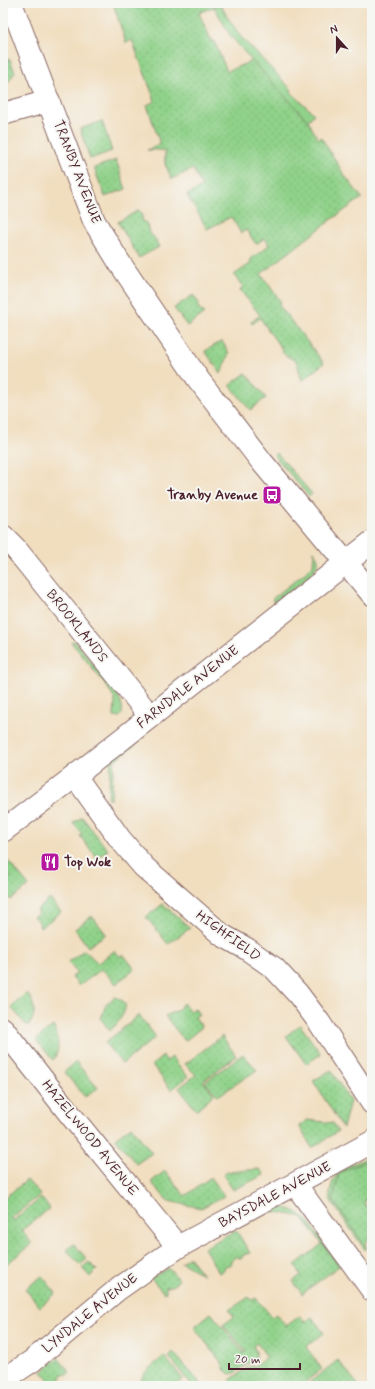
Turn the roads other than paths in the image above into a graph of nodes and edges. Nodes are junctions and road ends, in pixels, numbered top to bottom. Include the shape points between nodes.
1 (11, 3) edge
2 (49, 101) junction
3 (3, 114) edge
4 (3, 536) edge
5 (372, 542) edge
6 (347, 563) junction
7 (372, 594) edge
8 (150, 716) junction
9 (75, 776) junction
10 (3, 831) edge
11 (3, 1029) edge
12 (372, 1103) edge
13 (372, 1142) edge
14 (295, 1184) junction
15 (178, 1247) junction
16 (372, 1290) edge
17 (3, 1380) edge

1 - 2 street, TRANBY AVENUE
2 - 3 street
2 - 6 street, TRANBY AVENUE via 94,221 119,262 198,379 262,462
4 - 8 street, BROOKLANDS
5 - 6 street, FARNDALE AVENUE
6 - 7 street, TRANBY AVENUE
6 - 8 street, FARNDALE AVENUE
8 - 9 street, FARNDALE AVENUE
9 - 10 street, FARNDALE AVENUE
9 - 12 street, HIGHFIELD via 144,868 222,935 274,968 298,994
11 - 15 street, HAZELWOOD AVENUE
13 - 14 street, BAYSDALE AVENUE
14 - 15 street, BAYSDALE AVENUE
14 - 16 street
15 - 17 street, LYNDALE AVENUE via 116,1290 32,1361

